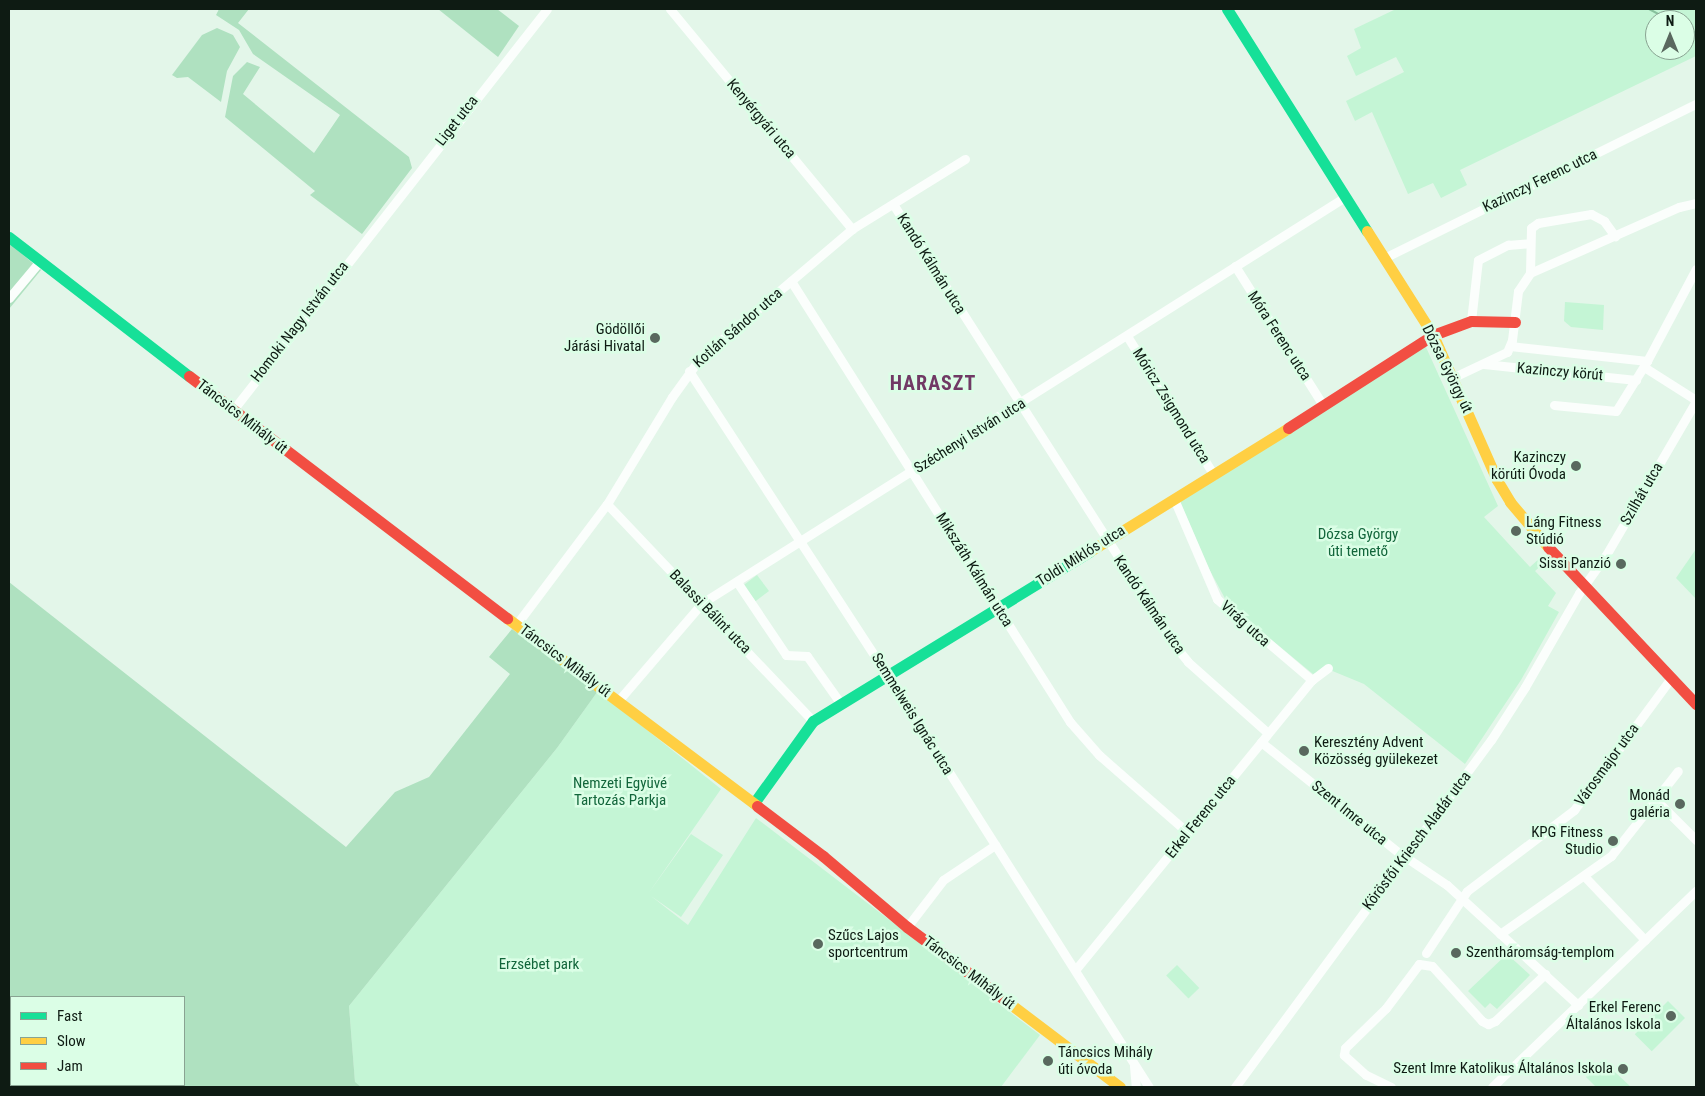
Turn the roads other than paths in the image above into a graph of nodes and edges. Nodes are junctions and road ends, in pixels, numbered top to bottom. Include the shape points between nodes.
1 (547, 9) edge
2 (670, 9) edge
3 (1227, 9) edge
4 (1696, 104) edge
5 (965, 160) dead end
6 (1345, 197) junction
7 (1696, 203) edge
8 (893, 204) junction
9 (852, 229) junction
10 (369, 234) joint
11 (1615, 236) junction
12 (9, 237) edge
13 (1529, 243) junction
14 (1384, 258) junction
15 (40, 262) junction
16 (1235, 266) junction
17 (1696, 269) edge
18 (1530, 273) junction
19 (792, 281) junction
20 (9, 298) edge
21 (1471, 321) junction
22 (1515, 322) junction
23 (1127, 336) junction
24 (1433, 336) junction
25 (1510, 346) junction
26 (1484, 364) junction
27 (1646, 364) junction
28 (689, 372) junction
29 (1454, 377) junction
30 (1636, 380) junction
31 (1696, 400) edge
32 (1020, 404) junction
33 (1323, 405) junction
34 (1554, 405) dead end
35 (233, 410) junction
36 (913, 472) junction
37 (1214, 475) junction
38 (1174, 499) junction
39 (607, 504) junction
40 (1106, 540) junction
41 (800, 543) junction
42 (737, 582) junction
43 (1585, 586) junction
44 (702, 603) junction
45 (998, 609) junction
46 (516, 625) junction
47 (1328, 668) dead end
48 (888, 676) junction
49 (1671, 678) junction
50 (1312, 680) junction
51 (618, 701) junction
52 (841, 704) junction
53 (1696, 704) edge
54 (814, 721) junction
55 (1268, 733) junction
56 (1261, 742) junction
57 (1678, 771) dead end
58 (1656, 800) junction
59 (754, 803) junction
60 (1188, 833) junction
61 (1696, 840) edge
62 (994, 845) junction
63 (1405, 856) junction
64 (1585, 877) junction
65 (1696, 891) edge
66 (1462, 898) junction
67 (907, 927) junction
68 (1500, 934) junction
69 (1645, 940) junction
70 (1426, 953) dead end
71 (1076, 968) junction
72 (1545, 974) junction
73 (1578, 1004) junction
74 (1132, 1058) junction
75 (1120, 1087) edge
76 (1136, 1087) edge
77 (1149, 1087) edge
78 (1235, 1087) edge
79 (1392, 1087) edge
80 (1492, 1087) edge

1 - 10 street, Liget utca
2 - 9 street, Kenyérgyári utca
3 - 6 street, Dózsa György út
4 - 14 street, Kazinczy Ferenc utca
5 - 8 street, Kotlán Sándor utca
6 - 14 street, Dózsa György út
6 - 16 street, Széchenyi István utca
7 - 11 street via 1679,207
8 - 9 street, Kotlán Sándor utca
8 - 32 street, Kandó Kálmán utca
9 - 19 street, Kotlán Sándor utca
10 - 35 street, Homoki Nagy István utca
11 - 13 street via 1604,221 1591,214 1538,223 1531,228
11 - 18 street
12 - 15 street, Táncsics Mihály út
13 - 18 street
13 - 21 street via 1508,245 1478,260
14 - 24 street, Dózsa György út
15 - 20 street
15 - 35 street, Táncsics Mihály út
16 - 23 street, Széchenyi István utca
16 - 33 street, Móra Ferenc utca
17 - 27 street
18 - 22 street, Kazinczy körút via 1518,291
19 - 28 street, Kotlán Sándor utca via 700,358
19 - 36 street, Mikszáth Kálmán utca
21 - 22 street
21 - 24 street
22 - 25 street, Kazinczy körút
23 - 32 street, Széchenyi István utca
23 - 37 street, Móricz Zsigmond utca
24 - 29 street, Dózsa György út
24 - 33 street, Toldi Miklós utca
25 - 26 street, Kazinczy körút via 1507,352
25 - 27 street, Kazinczy körút
26 - 29 street, Kazinczy körút
26 - 30 street, Kazinczy körút
27 - 30 street
27 - 31 street, Kazinczy körút
28 - 39 street, Kotlán Sándor utca
28 - 41 street, Semmelweis Ignác utca
29 - 43 street, Dózsa György út via 1497,480 1510,502
30 - 34 street via 1616,411
31 - 43 street, Szilhát utca
32 - 36 street, Széchenyi István utca
32 - 40 street, Kandó Kálmán utca
33 - 37 street, Toldi Miklós utca
35 - 46 street, Táncsics Mihály út
36 - 41 street, Széchenyi István utca
36 - 45 street, Mikszáth Kálmán utca
37 - 38 street, Toldi Miklós utca
38 - 40 street, Toldi Miklós utca
38 - 50 street, Virág utca via 1217,599
39 - 44 street, Balassi Bálint utca
39 - 46 street, Kotlán Sándor utca
40 - 45 street, Toldi Miklós utca
40 - 55 street, Kandó Kálmán utca via 1181,654
41 - 42 street, Széchenyi István utca
41 - 48 street, Semmelweis Ignác utca
42 - 44 street, Széchenyi István utca
42 - 52 street via 786,655 807,656
43 - 49 street, Dózsa György út
43 - 63 street, Körösfői Kriesch Aladár utca via 1491,740
44 - 51 street, Széchenyi István utca
44 - 54 street, Balassi Bálint utca
45 - 48 street, Toldi Miklós utca
45 - 60 street, Mikszáth Kálmán utca via 1085,741
46 - 51 street, Táncsics Mihály út
47 - 50 street, Erkel Ferenc utca
48 - 52 street, Toldi Miklós utca
48 - 62 street, Semmelweis Ignác utca
49 - 53 street, Dózsa György út
49 - 66 street, Városmajor utca via 1574,810
50 - 55 street, Erkel Ferenc utca
51 - 59 street, Táncsics Mihály út
52 - 54 street, Toldi Miklós utca
54 - 59 street, Toldi Miklós utca
55 - 56 street, Erkel Ferenc utca
56 - 60 street, Erkel Ferenc utca
56 - 63 street, Szent Imre utca
57 - 58 street
58 - 61 street
58 - 64 street via 1611,856
59 - 67 street, Táncsics Mihály út
60 - 71 street, Erkel Ferenc utca
62 - 67 street via 943,880
62 - 71 street, Semmelweis Ignác utca
63 - 66 street, Szent Imre utca
63 - 78 street, Körösfői Kriesch Aladár utca
64 - 68 street
64 - 69 street
65 - 69 street
66 - 68 street, Szent Imre utca
66 - 70 street
67 - 75 street, Táncsics Mihály út
68 - 72 street, Szent Imre utca
69 - 73 street
71 - 74 street, Semmelweis Ignác utca
72 - 73 street, Szent Imre utca
72 - 79 street via 1488,1024 1432,966 1423,963 1416,966 1386,1008 1345,1048 1344,1055 1366,1075
73 - 80 street
74 - 76 street, Semmelweis Ignác utca
74 - 77 street, Semmelweis Ignác utca

